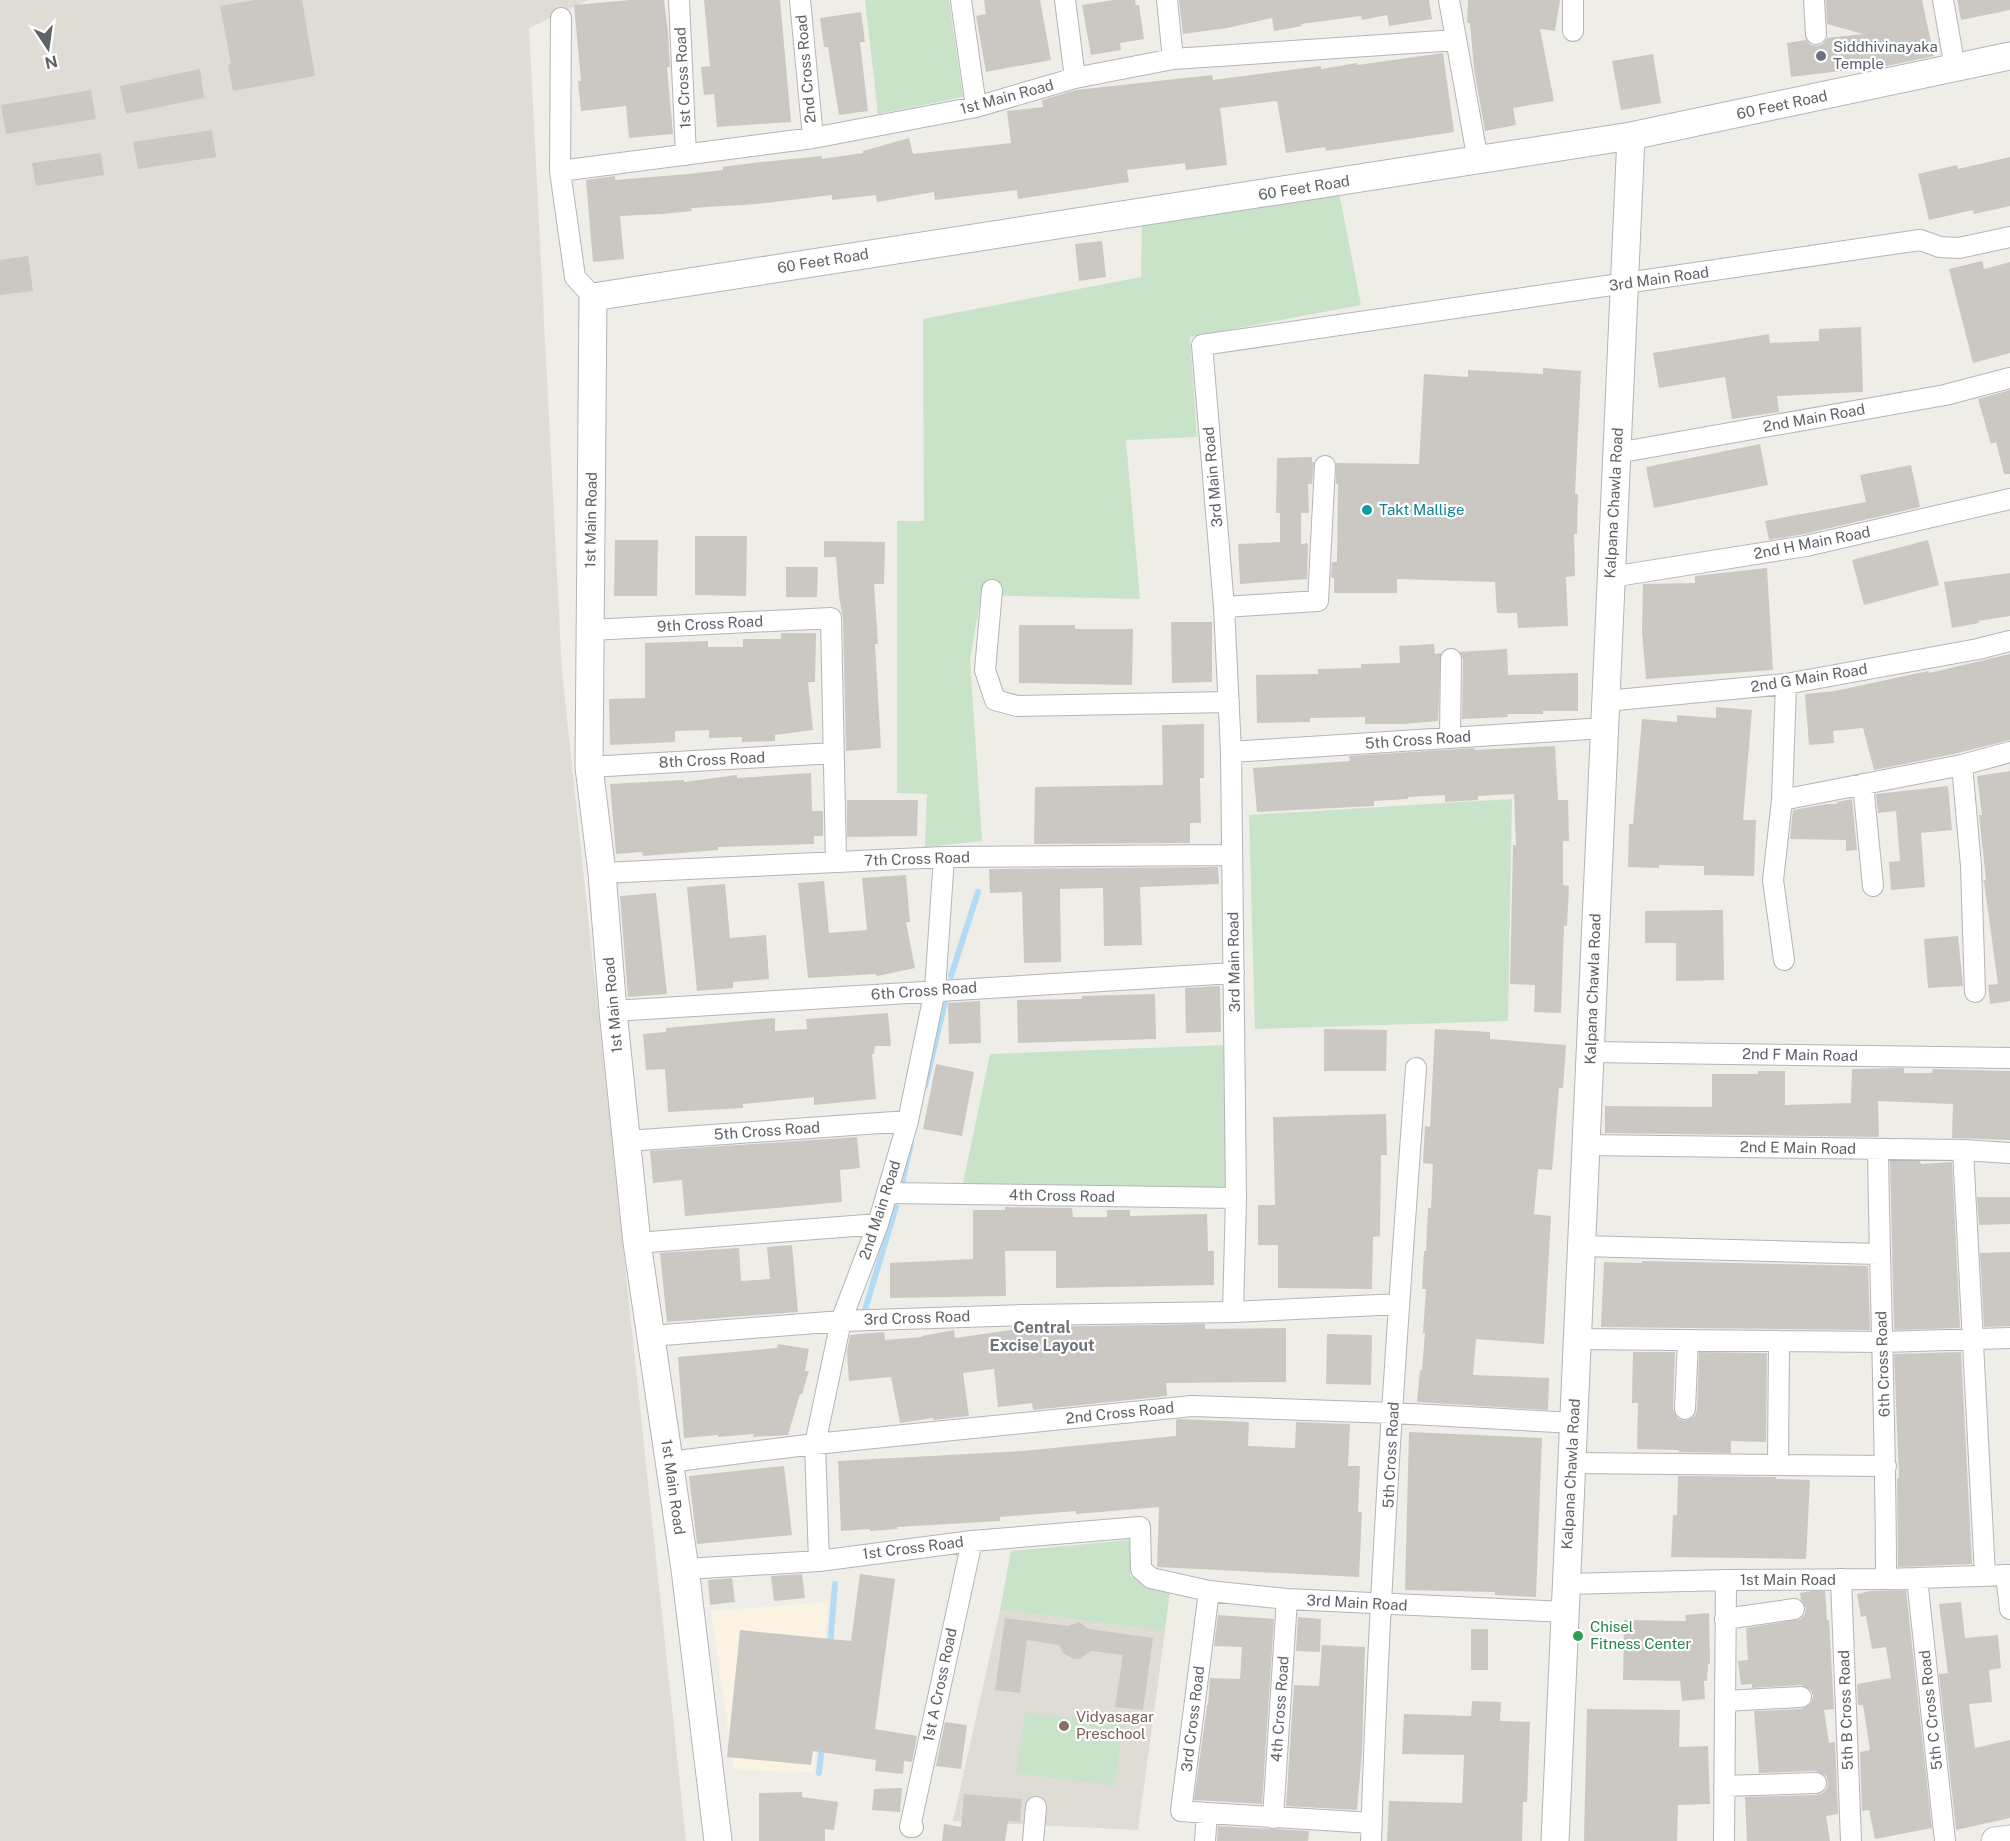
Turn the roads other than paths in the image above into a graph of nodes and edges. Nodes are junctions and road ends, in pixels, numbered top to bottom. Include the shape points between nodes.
1 (679, 0) edge
2 (800, 0) edge
3 (961, 0) edge
4 (1065, 0) edge
5 (1167, 0) edge
6 (1449, 0) edge
7 (1573, 0) edge
8 (1814, 0) edge
9 (1943, 0) edge
10 (561, 18) dead end
11 (1573, 31) dead end
12 (1816, 34) dead end
13 (1456, 40) junction
14 (2010, 56) edge
15 (1173, 58) junction
16 (1954, 68) junction
17 (1076, 78) junction
18 (976, 107) junction
19 (1631, 136) junction
20 (813, 138) junction
21 (686, 155) junction
22 (1478, 161) junction
23 (560, 171) junction
24 (2010, 237) edge
25 (1624, 284) junction
26 (593, 297) junction
27 (2010, 378) edge
28 (1617, 453) junction
29 (1325, 466) dead end
30 (2010, 499) edge
31 (1611, 577) junction
32 (992, 590) dead end
33 (1224, 607) junction
34 (590, 630) junction
35 (2010, 641) edge
36 (1451, 659) dead end
37 (1786, 684) junction
38 (1606, 701) junction
39 (1229, 702) junction
40 (1604, 728) junction
41 (1450, 738) junction
42 (1231, 752) junction
43 (834, 753) junction
44 (2010, 753) edge
45 (1962, 765) junction
46 (589, 767) junction
47 (1863, 784) junction
48 (1782, 800) junction
49 (1232, 855) junction
50 (944, 857) junction
51 (836, 862) junction
52 (602, 873) junction
53 (1873, 886) dead end
54 (1784, 960) dead end
55 (1234, 973) junction
56 (935, 990) junction
57 (1975, 993) dead end
58 (613, 1011) junction
59 (1590, 1052) junction
60 (2010, 1058) edge
61 (1416, 1068) dead end
62 (908, 1121) junction
63 (627, 1141) junction
64 (1586, 1145) junction
65 (1878, 1150) junction
66 (1963, 1150) junction
67 (2010, 1153) edge
68 (888, 1193) junction
69 (1236, 1198) junction
70 (878, 1224) junction
71 (637, 1243) junction
72 (1581, 1246) junction
73 (1879, 1254) junction
74 (1399, 1304) junction
75 (1233, 1312) junction
76 (841, 1321) junction
77 (651, 1336) junction
78 (1972, 1338) junction
79 (2010, 1338) edge
80 (1577, 1339) junction
81 (1688, 1340) junction
82 (1779, 1341) junction
83 (1883, 1342) junction
84 (1685, 1409) dead end
85 (1393, 1413) junction
86 (1574, 1423) junction
87 (815, 1444) junction
88 (669, 1462) junction
89 (1572, 1463) junction
90 (1778, 1465) junction
91 (1886, 1466) junction
92 (972, 1541) junction
93 (819, 1561) junction
94 (685, 1569) junction
95 (1985, 1575) junction
96 (2008, 1575) edge
97 (1151, 1578) joint
98 (1917, 1578) junction
99 (1886, 1579) junction
100 (1726, 1580) junction
101 (1840, 1580) junction
102 (1566, 1584) junction
103 (1209, 1591) junction
104 (1287, 1599) junction
105 (1382, 1605) junction
106 (1794, 1609) dead end
107 (2010, 1609) edge
108 (1565, 1612) junction
109 (1725, 1619) junction
110 (1801, 1696) dead end
111 (1725, 1701) junction
112 (1816, 1783) dead end
113 (1724, 1786) junction
114 (1036, 1807) dead end
115 (1207, 1813) junction
116 (1273, 1818) junction
117 (913, 1827) dead end
118 (1372, 1832) edge
119 (2010, 1839) edge
120 (718, 1841) edge
121 (1034, 1841) edge
122 (1205, 1841) edge
123 (1555, 1841) edge
124 (1724, 1841) edge
125 (1851, 1841) edge
126 (1945, 1841) edge
127 (1995, 1841) edge

1 - 21 street, 1st Cross Road
2 - 20 street, 2nd Cross Road
3 - 18 street
4 - 17 street
5 - 15 street
6 - 13 street
7 - 11 street
8 - 12 street
9 - 16 street
10 - 23 street
13 - 15 street, 1st Main Road
13 - 22 street
14 - 16 street, 60 Feet Road
15 - 17 street, 1st Main Road
16 - 19 street, 60 Feet Road
17 - 18 street, 1st Main Road
18 - 20 street, 1st Main Road
19 - 22 street, 60 Feet Road
19 - 25 street, Kalpana Chawla Road
20 - 21 street, 1st Main Road
21 - 23 street, 1st Main Road
22 - 26 street, 60 Feet Road
23 - 26 street via 575,277
24 - 25 street, 3rd Main Road via 1959,248 1920,240
25 - 28 street, Kalpana Chawla Road
25 - 33 street, 3rd Main Road via 1202,345
26 - 34 street, 1st Main Road
27 - 28 street, 2nd Main Road via 1946,395
28 - 31 street, Kalpana Chawla Road
29 - 33 street via 1318,601
30 - 31 street, 2nd H Main Road via 1806,546
31 - 38 street, Kalpana Chawla Road
32 - 39 street via 985,670 995,700 1017,706
33 - 39 street, 3rd Main Road
34 - 43 street, 9th Cross Road via 831,618
34 - 46 street, 1st Main Road
35 - 37 street, 2nd G Main Road
36 - 41 street
37 - 38 street, 2nd G Main Road
37 - 48 street
38 - 40 street, Kalpana Chawla Road
39 - 42 street, 3rd Main Road
40 - 41 street, 5th Cross Road
40 - 59 street, Kalpana Chawla Road
41 - 42 street, 5th Cross Road
42 - 49 street, 3rd Main Road
43 - 46 street, 8th Cross Road
43 - 51 street
44 - 45 street
45 - 47 street
45 - 57 street via 1971,866
46 - 52 street, 1st Main Road
47 - 48 street
47 - 53 street
48 - 54 street via 1773,880
49 - 50 street, 7th Cross Road
49 - 55 street, 3rd Main Road
50 - 51 street, 7th Cross Road
50 - 56 street, 2nd Main Road
51 - 52 street, 7th Cross Road
52 - 58 street, 1st Main Road
55 - 56 street, 6th Cross Road
55 - 69 street, 3rd Main Road
56 - 58 street, 6th Cross Road
56 - 62 street, 2nd Main Road
58 - 63 street, 1st Main Road
59 - 60 street, 2nd F Main Road
59 - 64 street, Kalpana Chawla Road
61 - 74 street, 5th Cross Road
62 - 63 street, 5th Cross Road
62 - 68 street, 2nd Main Road
63 - 71 street, 1st Main Road
64 - 65 street, 2nd E Main Road
64 - 72 street, Kalpana Chawla Road
65 - 66 street, 2nd E Main Road
65 - 73 street, 6th Cross Road
66 - 67 street, 2nd E Main Road
66 - 78 street
68 - 69 street, 4th Cross Road
68 - 70 street, 2nd Main Road
69 - 75 street, 3rd Main Road
70 - 71 street
70 - 76 street, 2nd Main Road
71 - 77 street, 1st Main Road
72 - 73 street
72 - 80 street, Kalpana Chawla Road
73 - 83 street, 6th Cross Road
74 - 75 street, 3rd Cross Road
74 - 85 street, 5th Cross Road
75 - 76 street, 3rd Cross Road
76 - 77 street, 3rd Cross Road
76 - 87 street, 2nd Main Road
77 - 88 street, 1st Main Road
78 - 79 street
78 - 83 street
78 - 95 street
80 - 81 street
80 - 86 street, Kalpana Chawla Road
81 - 82 street
81 - 84 street
82 - 83 street
82 - 90 street
83 - 91 street, 6th Cross Road
85 - 86 street, 2nd Cross Road
85 - 87 street, 2nd Cross Road via 1192,1406
85 - 105 street, 5th Cross Road
86 - 89 street, Kalpana Chawla Road
87 - 88 street, 2nd Cross Road
87 - 93 street, 2nd Main Road
88 - 94 street, 1st Main Road
89 - 90 street
89 - 102 street, Kalpana Chawla Road
90 - 91 street
91 - 99 street, 6th Cross Road
92 - 93 street, 1st Cross Road
92 - 97 street, 1st Cross Road via 1140,1527 1141,1569
92 - 117 street, 1st A Cross Road
93 - 94 street, 1st Cross Road
94 - 120 street, 1st Main Road
95 - 96 street, 1st Main Road
95 - 98 street, 1st Main Road
96 - 107 street
97 - 103 street, 3rd Main Road
98 - 99 street, 1st Main Road
98 - 126 street, 5th C Cross Road
99 - 101 street, 1st Main Road
100 - 101 street, 1st Main Road
100 - 102 street, 1st Main Road
100 - 109 street
101 - 125 street, 5th B Cross Road
102 - 108 street, Kalpana Chawla Road
103 - 104 street, 3rd Main Road
103 - 115 street, 3rd Cross Road via 1181,1811
104 - 105 street, 3rd Main Road
104 - 116 street, 4th Cross Road
105 - 108 street, 3rd Main Road
105 - 118 street, 5th Cross Road
106 - 109 street
108 - 123 street, Kalpana Chawla Road
109 - 111 street
110 - 111 street
111 - 113 street
112 - 113 street
113 - 124 street
114 - 121 street
115 - 116 street
115 - 122 street
116 - 118 street
119 - 127 street

